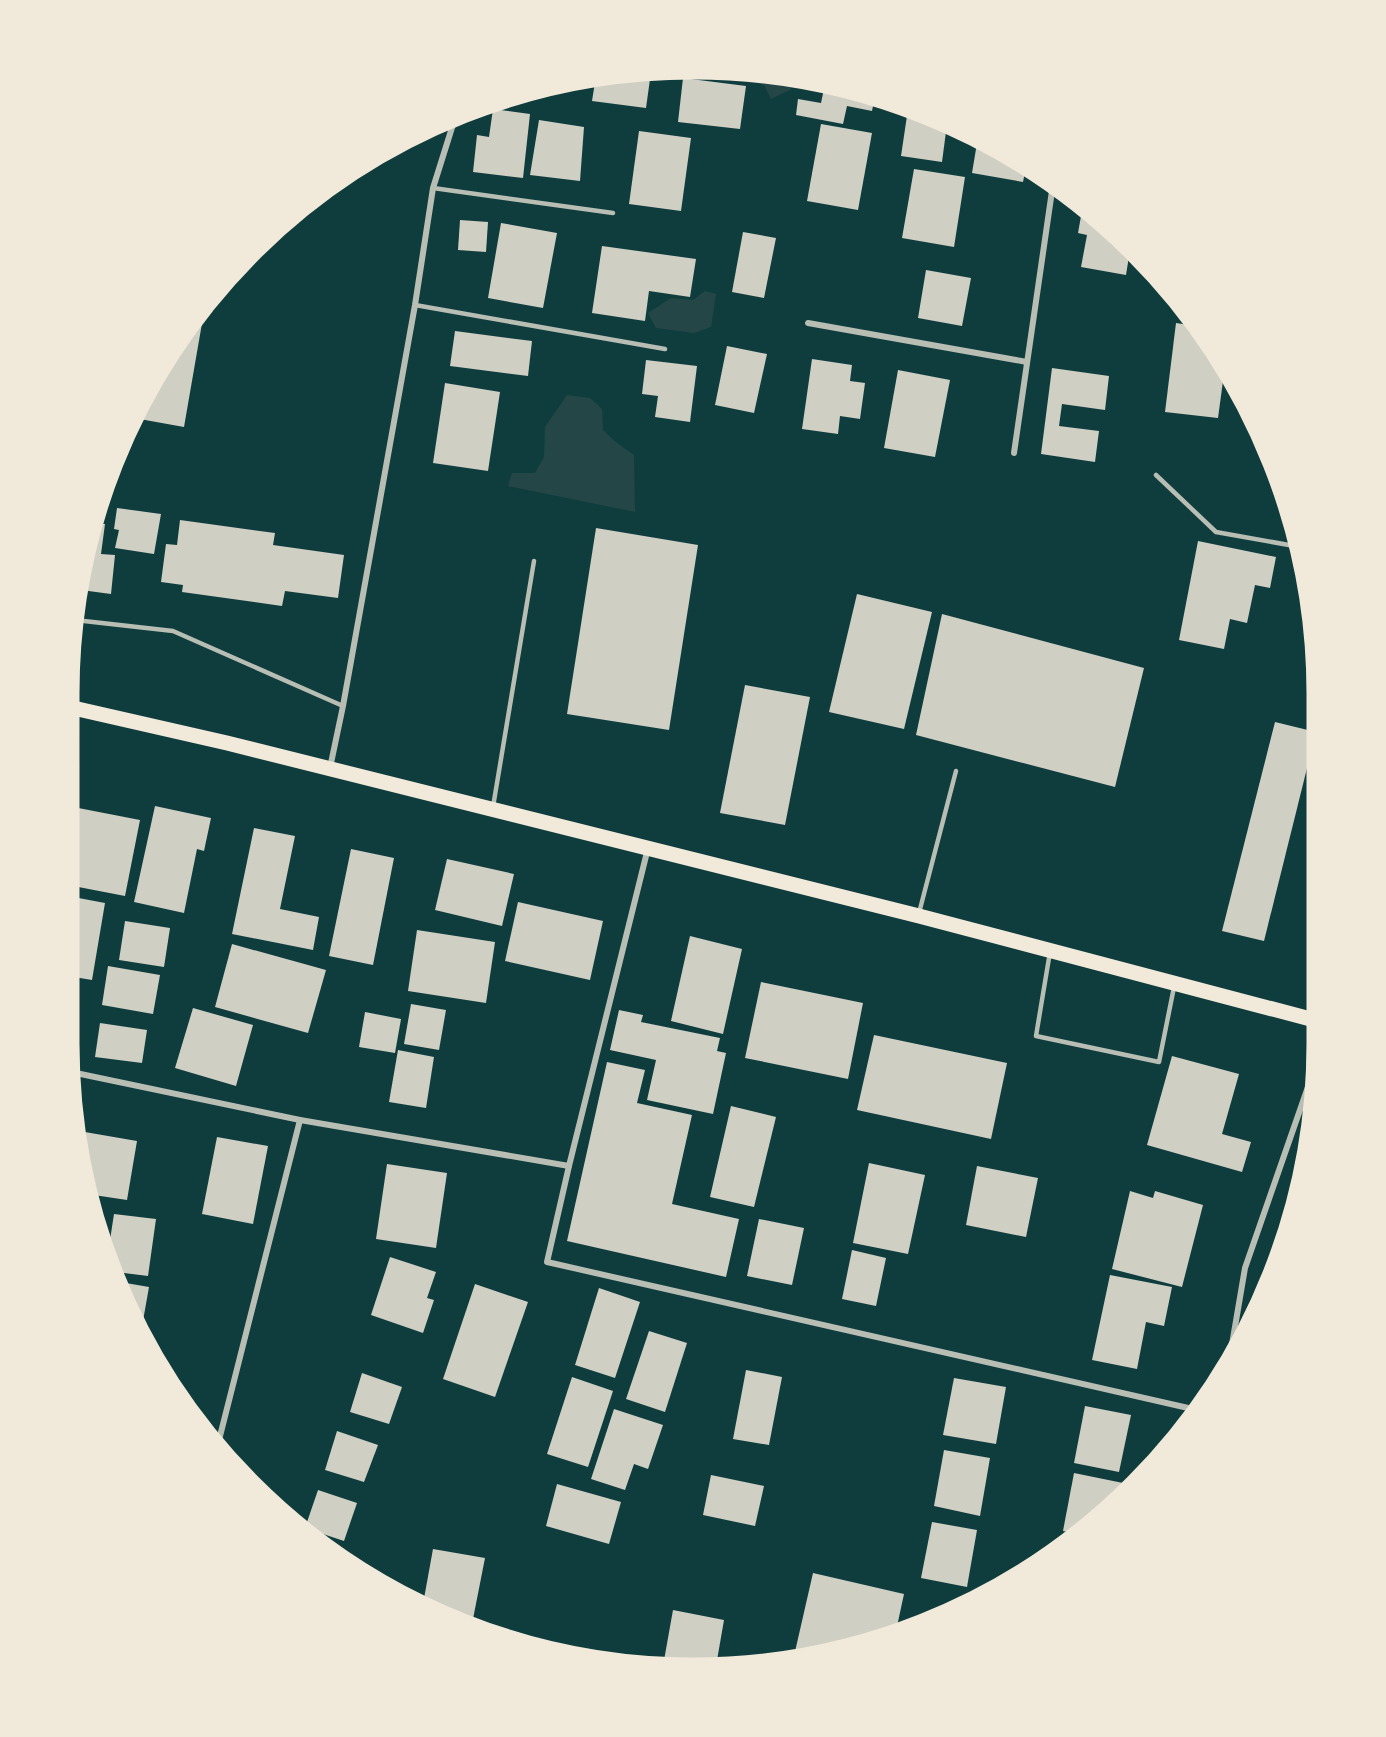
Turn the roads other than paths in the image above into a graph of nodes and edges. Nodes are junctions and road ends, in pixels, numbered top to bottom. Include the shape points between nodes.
1 (452, 128) edge
2 (433, 188) junction
3 (1052, 194) edge
4 (613, 213) dead end
5 (415, 305) junction
6 (808, 323) dead end
7 (665, 349) dead end
8 (1027, 362) junction
9 (1014, 453) dead end
10 (1156, 475) dead end
11 (1290, 545) edge
12 (534, 561) dead end
13 (82, 621) edge
14 (343, 706) junction
15 (78, 708) edge
16 (330, 769) junction
17 (956, 771) dead end
18 (492, 810) junction
19 (648, 848) junction
20 (919, 916) junction
21 (1051, 950) junction
22 (1175, 982) junction
23 (1308, 1018) edge
24 (79, 1074) edge
25 (1306, 1092) edge
26 (300, 1119) junction
27 (569, 1166) junction
28 (1233, 1339) edge
29 (1188, 1408) edge
30 (220, 1436) edge

1 - 2 street
2 - 4 lane
2 - 5 street
3 - 8 street
5 - 7 lane
5 - 14 street
6 - 8 street
8 - 9 street
10 - 11 lane via 1216,532
12 - 18 lane
13 - 14 lane via 173,631
14 - 16 street
15 - 16 main road
16 - 18 main road
17 - 20 lane
18 - 19 main road
19 - 20 main road
19 - 27 street
20 - 21 main road
21 - 22 main road
21 - 22 lane via 1036,1036 1159,1062
22 - 23 main road
24 - 26 street
25 - 28 street via 1245,1268
26 - 27 street
26 - 30 street
27 - 29 street via 547,1262

